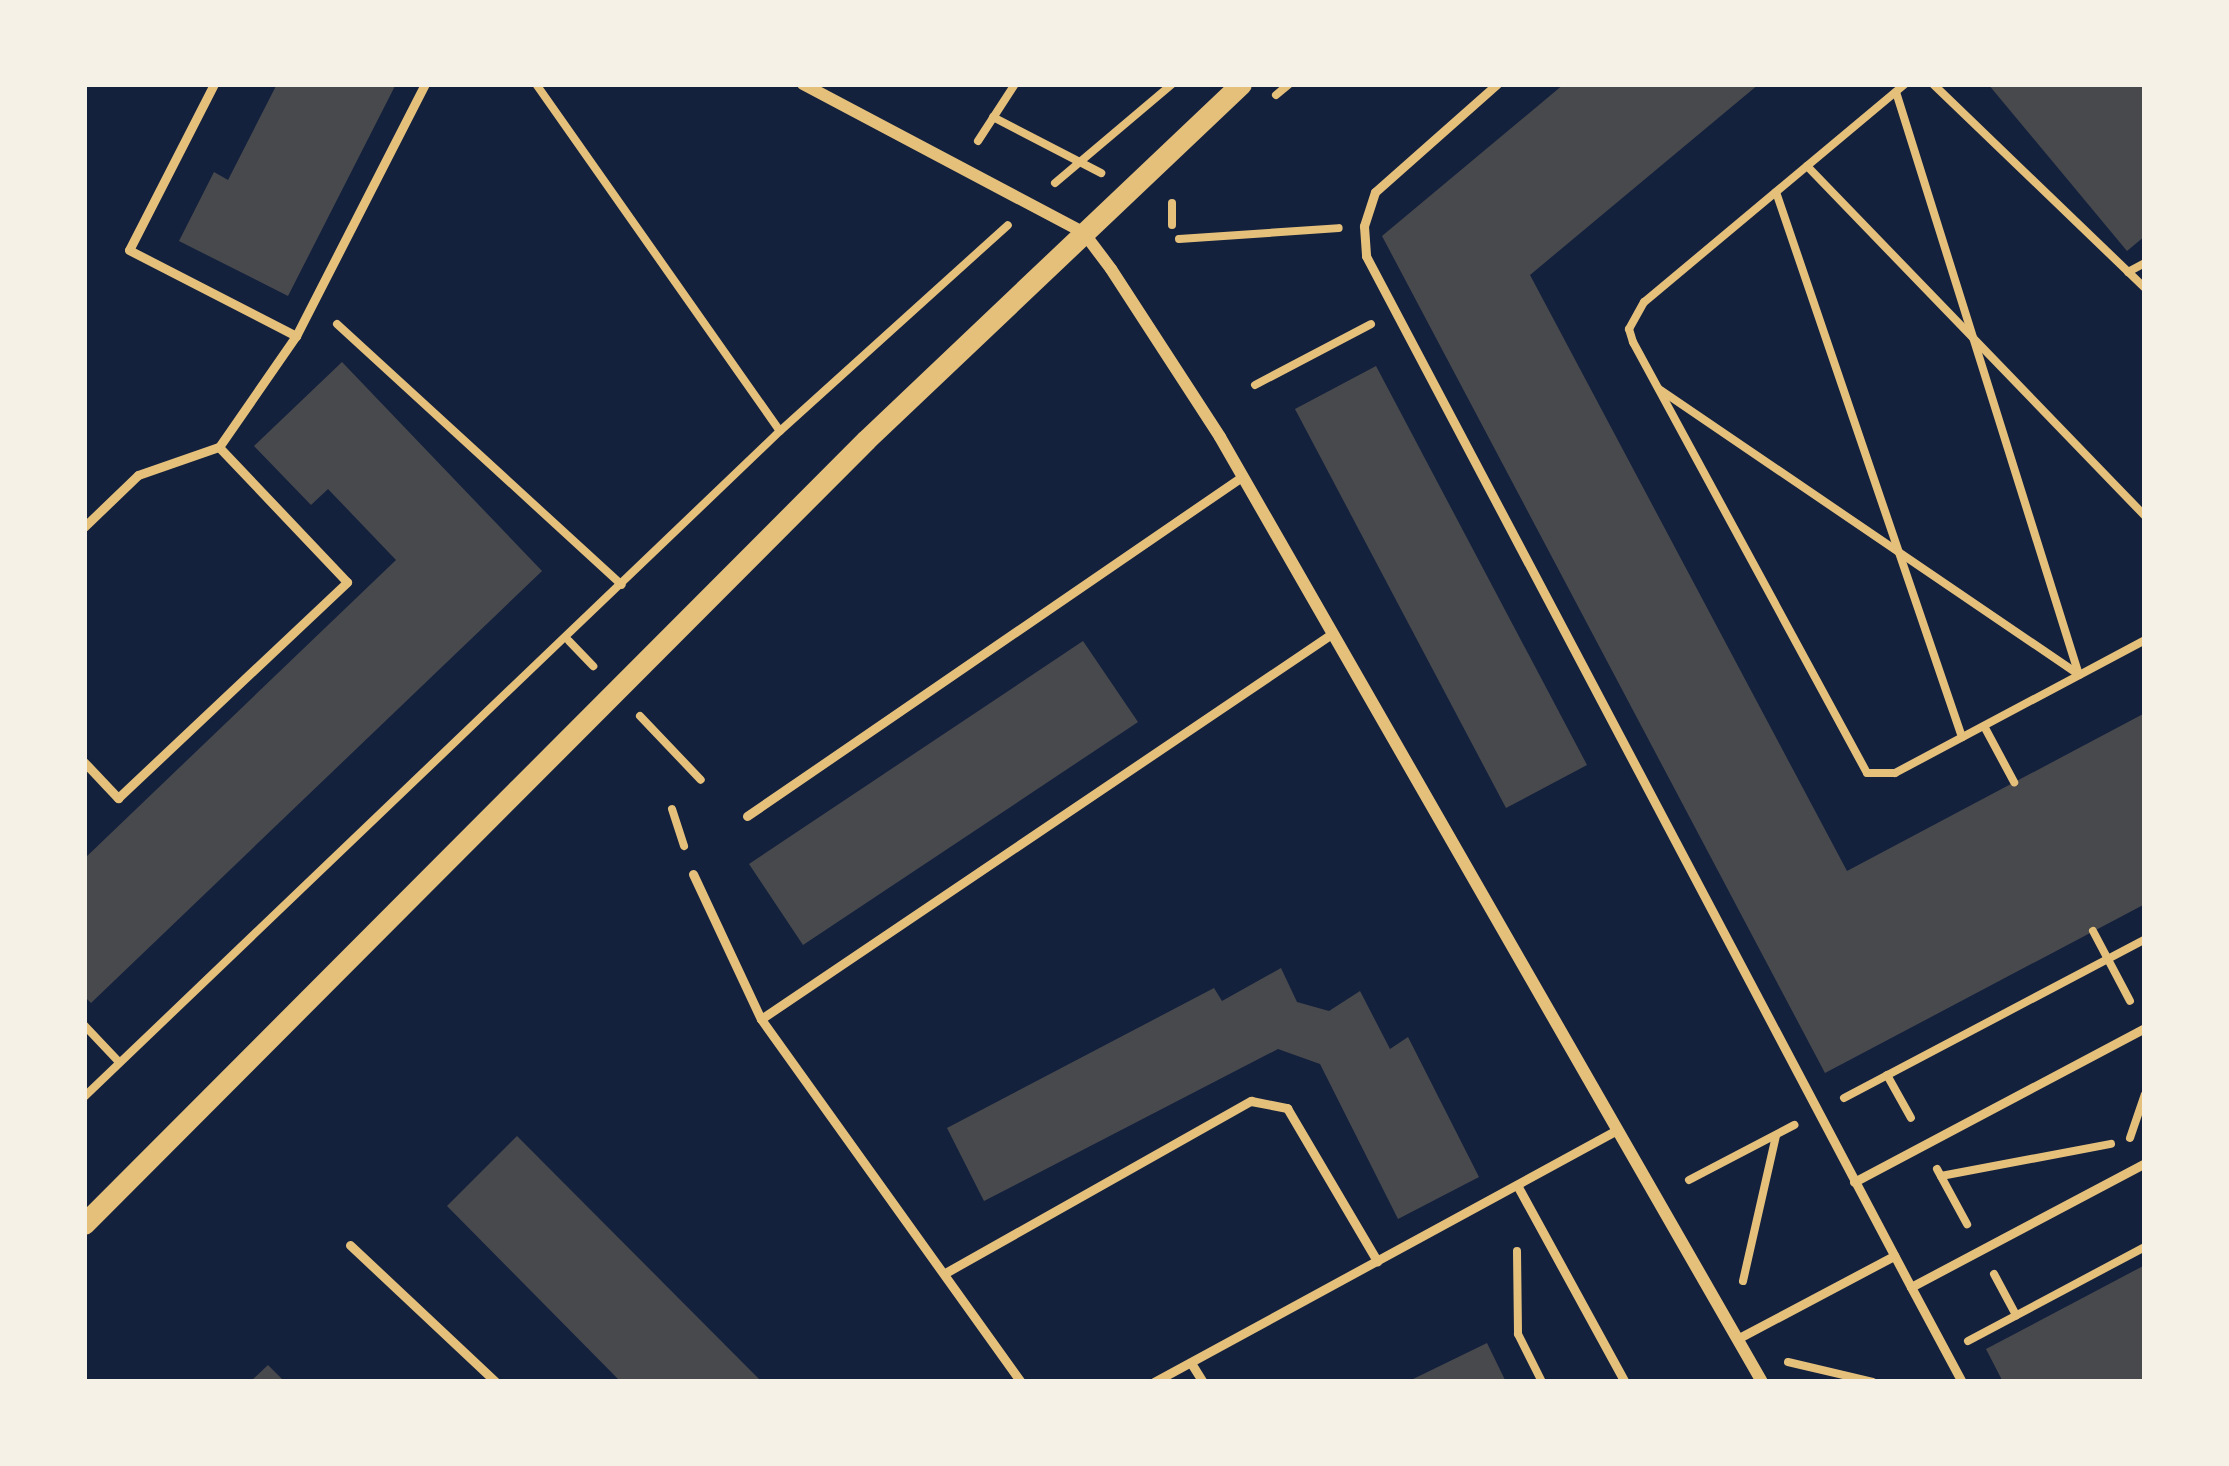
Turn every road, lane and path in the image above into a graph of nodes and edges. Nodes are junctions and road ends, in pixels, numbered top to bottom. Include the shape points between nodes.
1 (214, 84) edge
2 (425, 84) edge
3 (536, 84) edge
4 (803, 84) edge
5 (1015, 84) edge
6 (1172, 84) edge
7 (1241, 84) edge
8 (1497, 84) edge
9 (1905, 84) edge
10 (1933, 84) edge
11 (1895, 92) junction
12 (993, 117) junction
13 (1080, 162) junction
14 (1808, 166) junction
15 (961, 167) junction
16 (1131, 188) junction
17 (1776, 192) junction
18 (1031, 204) junction
19 (1171, 210) dead end
20 (1364, 226) junction
21 (1084, 233) junction
22 (1179, 239) dead end
23 (2145, 263) edge
24 (2128, 272) junction
25 (2145, 288) edge
26 (314, 303) junction
27 (1393, 312) junction
28 (296, 336) junction
29 (1972, 337) junction
30 (1256, 385) dead end
31 (1657, 387) junction
32 (780, 431) junction
33 (219, 446) junction
34 (1243, 476) junction
35 (2145, 516) edge
36 (84, 527) edge
37 (1898, 551) junction
38 (622, 585) junction
39 (1333, 633) junction
40 (2145, 640) edge
41 (2079, 675) junction
42 (1984, 725) junction
43 (1962, 737) junction
44 (84, 762) edge
45 (2014, 782) dead end
46 (747, 816) dead end
47 (693, 874) dead end
48 (2093, 932) dead end
49 (2145, 939) edge
50 (2108, 958) junction
51 (761, 1019) junction
52 (84, 1025) edge
53 (2145, 1028) edge
54 (119, 1062) junction
55 (1887, 1075) junction
56 (2145, 1094) edge
57 (84, 1097) edge
58 (1817, 1112) junction
59 (1617, 1130) junction
60 (1776, 1134) junction
61 (1925, 1144) junction
62 (2145, 1163) edge
63 (1941, 1176) junction
64 (1689, 1180) dead end
65 (1854, 1182) junction
66 (1516, 1185) junction
67 (84, 1224) edge
68 (350, 1245) dead end
69 (2145, 1247) edge
70 (1981, 1250) junction
71 (1894, 1256) junction
72 (1377, 1261) junction
73 (946, 1272) junction
74 (1743, 1281) dead end
75 (1911, 1287) junction
76 (2015, 1316) junction
77 (1737, 1339) junction
78 (1946, 1353) junction
79 (1788, 1362) dead end
80 (1190, 1363) junction
81 (496, 1382) edge
82 (1021, 1382) edge
83 (1154, 1382) edge
84 (1203, 1382) edge
85 (1541, 1382) edge
86 (1625, 1382) edge
87 (1762, 1382) edge
88 (1873, 1382) edge
89 (1962, 1382) edge

1 - 28 lane via 129,250
2 - 26 lane
3 - 32 path
4 - 15 street
5 - 12 path
6 - 13 path
7 - 16 street
8 - 20 lane via 1390,173
9 - 11 path
10 - 24 path
11 - 14 path
11 - 29 path
12 - 13 path
12 - 15 path
13 - 16 path
13 - 18 path
14 - 17 path
14 - 29 path
15 - 18 street
16 - 19 path
16 - 21 street
17 - 31 path via 1634,311 1629,329
17 - 37 path
18 - 21 street
18 - 32 path
20 - 22 path
20 - 27 lane via 1366,256
21 - 34 street via 1166,344
21 - 67 street via 409,892
23 - 24 path
24 - 25 path
26 - 28 lane
26 - 38 path
27 - 30 path
27 - 58 lane
28 - 33 lane
29 - 35 path
29 - 41 path
31 - 37 path
31 - 43 path via 1867,773 1895,772
32 - 38 path
33 - 36 lane via 138,475
33 - 44 lane via 347,582 118,798
34 - 39 street
34 - 46 lane
37 - 41 path
37 - 43 path
38 - 54 path
39 - 51 lane
39 - 59 street
40 - 41 path
41 - 42 path
42 - 43 path
42 - 45 path
47 - 51 lane
48 - 50 path
49 - 50 path
50 - 53 path
50 - 55 path
51 - 73 lane
52 - 54 path
53 - 61 lane
54 - 57 path
55 - 58 path
55 - 61 path
56 - 63 path via 2129,1140
58 - 60 path
58 - 65 lane
59 - 66 lane
59 - 77 street
60 - 64 path
60 - 74 path
61 - 63 path
61 - 65 lane
62 - 70 lane
63 - 70 path
65 - 71 lane
66 - 72 lane
66 - 85 path via 1518,1334
66 - 86 lane
68 - 81 lane
69 - 76 path
70 - 75 lane
70 - 76 path
71 - 75 lane
71 - 77 lane
72 - 73 lane via 1287,1108 1251,1101
72 - 80 lane
73 - 82 lane
75 - 78 lane
76 - 78 path
77 - 87 street
78 - 89 lane
79 - 88 path
80 - 83 lane
80 - 84 lane

